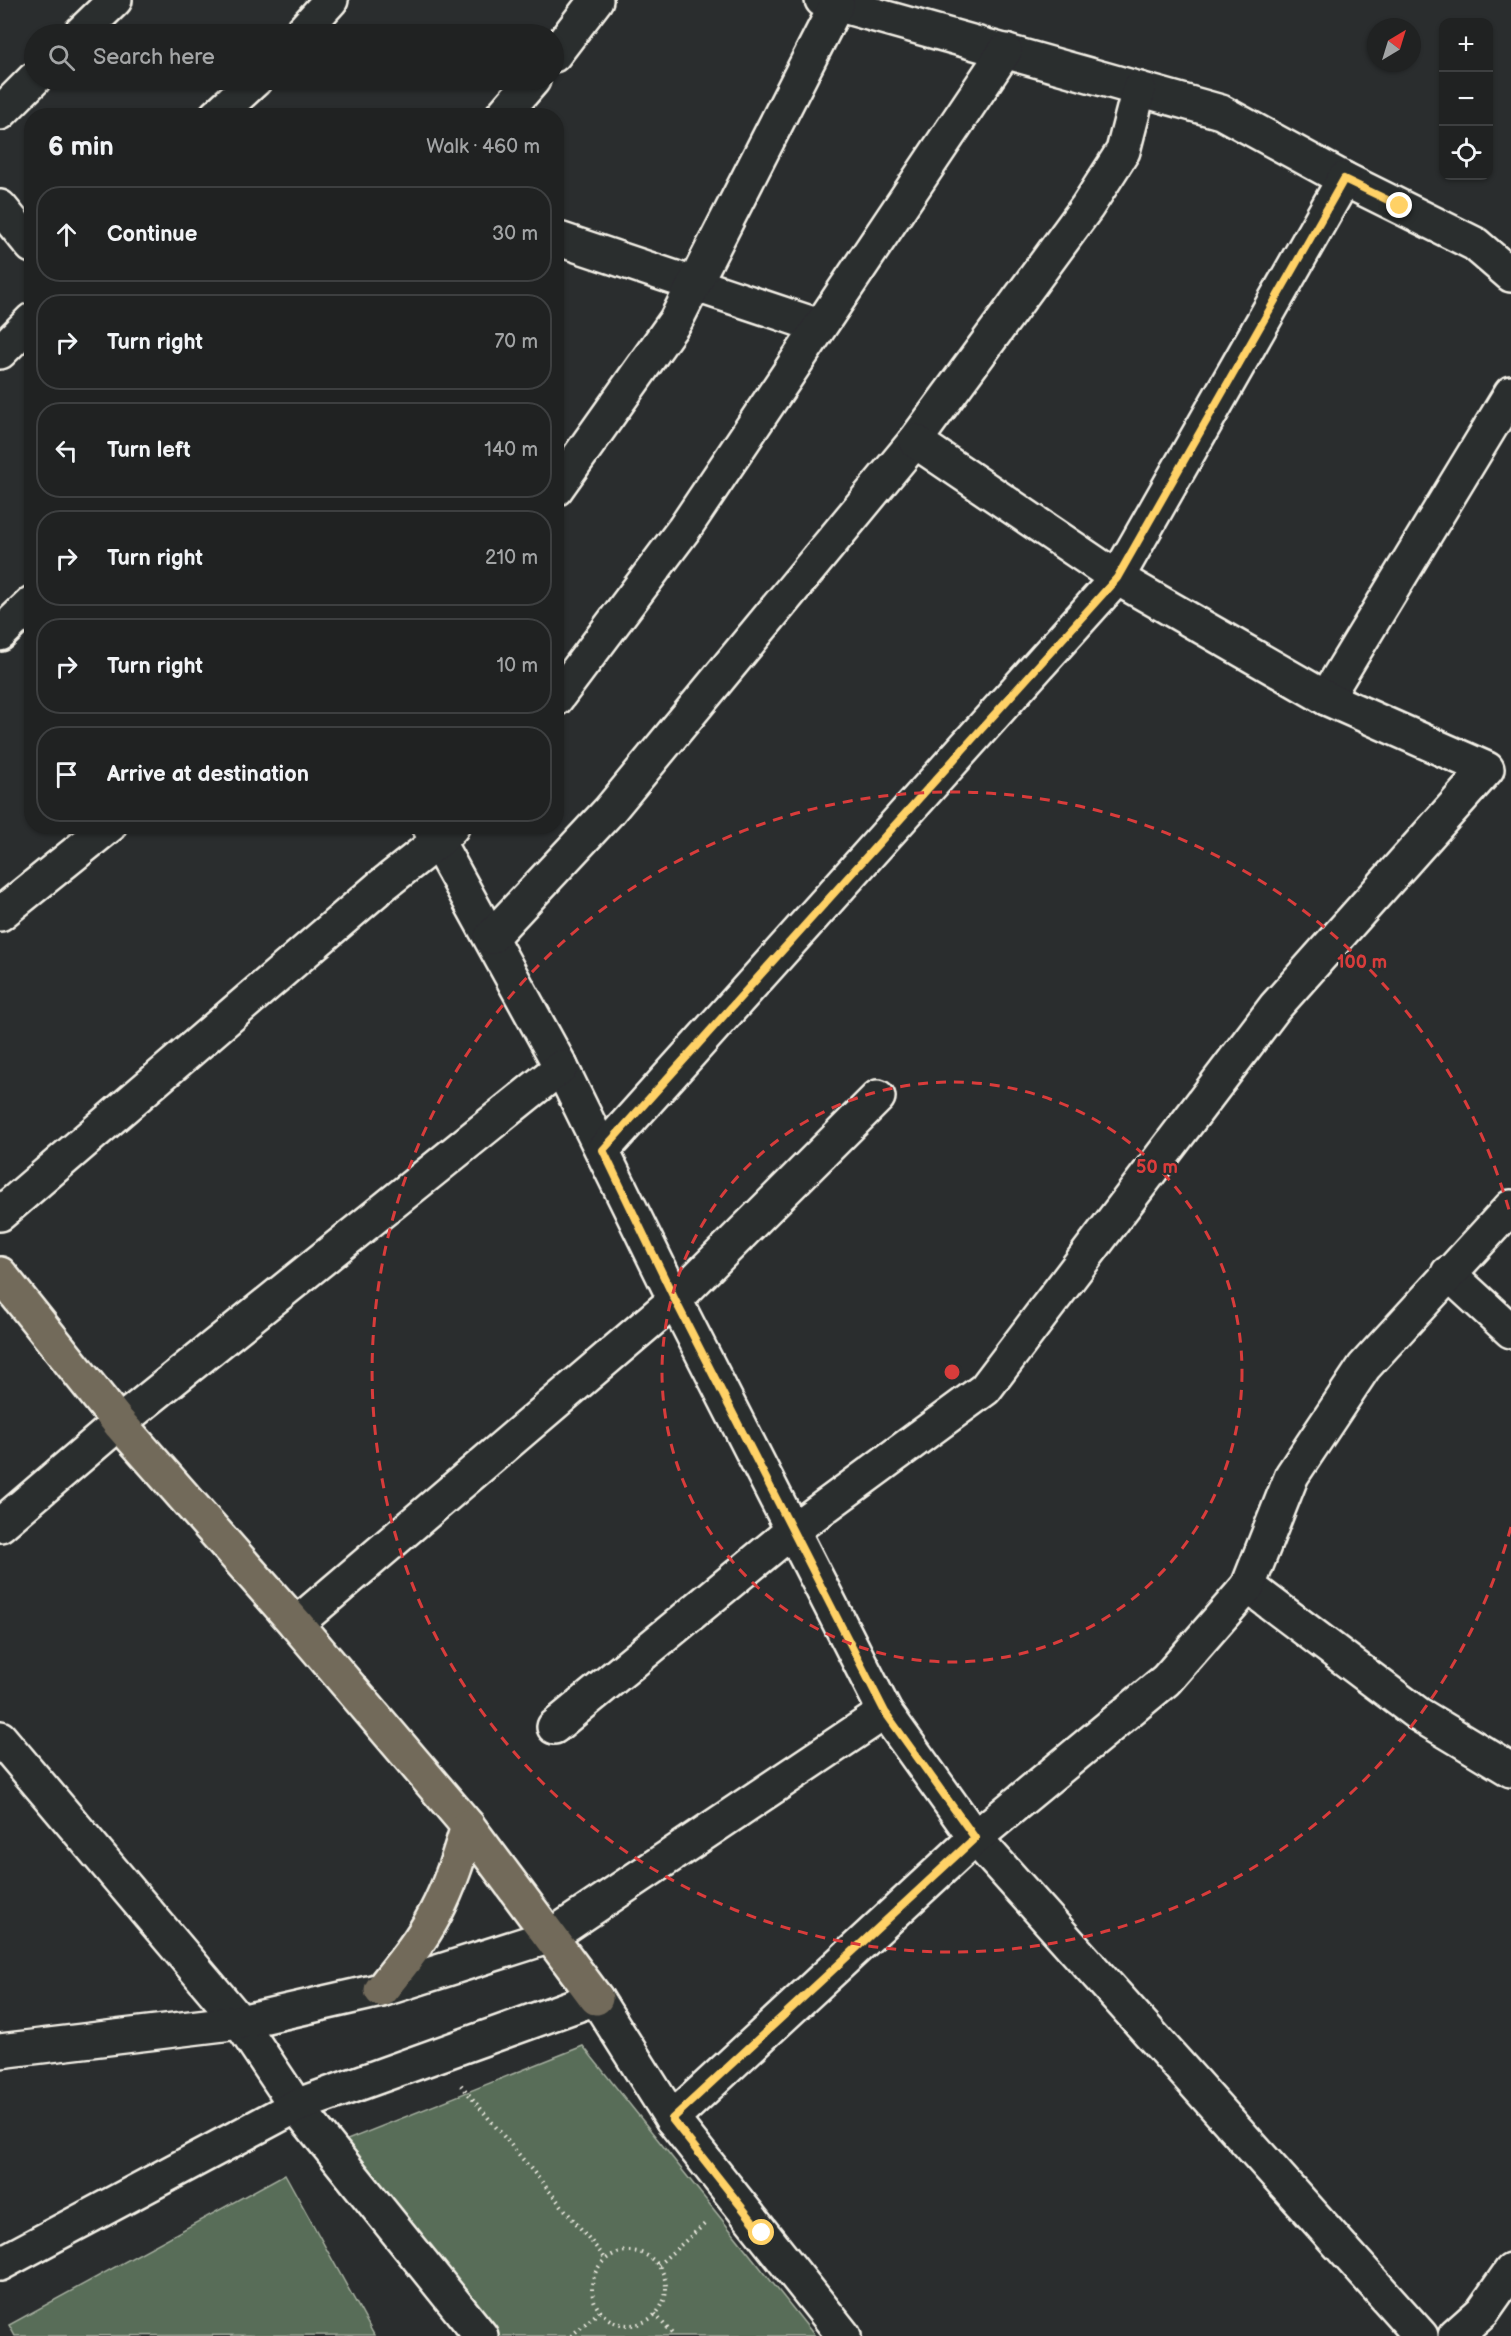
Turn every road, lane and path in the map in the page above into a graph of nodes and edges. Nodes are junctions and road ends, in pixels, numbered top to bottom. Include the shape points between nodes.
1 (115, 0) edge
2 (331, 0) edge
3 (596, 0) edge
4 (830, 2) edge
5 (90, 24) edge
6 (309, 24) edge
7 (564, 42) edge
8 (1005, 51) junction
9 (24, 89) edge
10 (1139, 89) junction
11 (244, 90) edge
12 (524, 90) edge
13 (225, 108) edge
14 (509, 108) edge
15 (0, 113) edge
16 (1344, 179) junction
17 (0, 207) edge
18 (24, 236) edge
19 (564, 241) edge
20 (1511, 275) edge
21 (694, 284) junction
22 (819, 326) junction
23 (24, 328) edge
24 (0, 352) edge
25 (1511, 393) edge
26 (915, 441) junction
27 (564, 478) edge
28 (1117, 578) junction
29 (24, 611) edge
30 (0, 634) edge
31 (564, 688) edge
32 (1326, 698) junction
33 (99, 834) edge
34 (437, 834) edge
35 (440, 834) edge
36 (0, 914) edge
37 (491, 937) junction
38 (561, 1067) junction
39 (878, 1097) dead end
40 (603, 1150) junction
41 (1511, 1207) edge
42 (0, 1214) edge
43 (1448, 1273) junction
44 (0, 1274) edge
45 (675, 1300) junction
46 (1511, 1330) edge
47 (118, 1423) junction
48 (0, 1526) edge
49 (793, 1530) junction
50 (1248, 1586) junction
51 (296, 1624) junction
52 (885, 1712) junction
53 (554, 1727) dead end
54 (0, 1738) edge
55 (1511, 1770) edge
56 (468, 1826) junction
57 (975, 1838) junction
58 (551, 1936) junction
59 (381, 1990) junction
60 (596, 1998) junction
61 (240, 2022) junction
62 (1, 2050) edge
63 (435, 2055) junction
64 (297, 2106) junction
65 (672, 2119) junction
66 (735, 2199) junction
67 (606, 2259) junction
68 (0, 2264) edge
69 (658, 2265) junction
70 (1511, 2271) edge
71 (599, 2312) junction
72 (655, 2314) junction
73 (481, 2336) edge
74 (571, 2336) edge
75 (674, 2336) edge
76 (844, 2336) edge
77 (1421, 2336) edge
78 (1455, 2336) edge

1 - 5 street
2 - 6 street
3 - 7 street
4 - 8 street
4 - 21 street
8 - 10 street
8 - 22 street
9 - 15 street
10 - 16 street via 1221,112
10 - 26 street via 1123,151 1087,207
11 - 13 street
12 - 14 street
16 - 20 street via 1474,244
16 - 28 street
17 - 18 street
19 - 21 street
21 - 22 street
21 - 27 street via 676,320
22 - 31 street via 684,530
23 - 24 street
25 - 32 street
26 - 28 street
26 - 37 street via 609,811
28 - 32 street
28 - 40 street
29 - 30 street
32 - 49 street via 1487,769 1275,1007 985,1389
33 - 36 street
34 - 42 street
35 - 37 street
37 - 38 street
38 - 40 street
38 - 47 street
39 - 45 street
40 - 45 street
41 - 43 street
43 - 46 street
43 - 50 street via 1364,1367 1292,1476
44 - 47 main road
45 - 49 street
45 - 51 street
47 - 48 street
47 - 51 main road
49 - 52 street
49 - 53 street
50 - 55 street via 1418,1714
50 - 57 street via 1166,1680
51 - 56 main road
52 - 57 street
52 - 58 street
54 - 61 street
56 - 58 main road
56 - 59 main road via 435,1914 411,1953
57 - 65 street
57 - 77 street
58 - 59 street
58 - 60 main road
59 - 61 street
60 - 63 street
60 - 65 street
61 - 62 street
61 - 64 street
63 - 64 street
63 - 67 path
64 - 68 street
64 - 73 street
65 - 66 street
66 - 69 path
66 - 76 street
67 - 69 path via 623,2251 636,2251
67 - 71 path via 593,2274 591,2287
69 - 72 path via 666,2288
70 - 78 street via 1483,2311
71 - 72 path via 618,2324 630,2326
71 - 74 path
72 - 75 path

